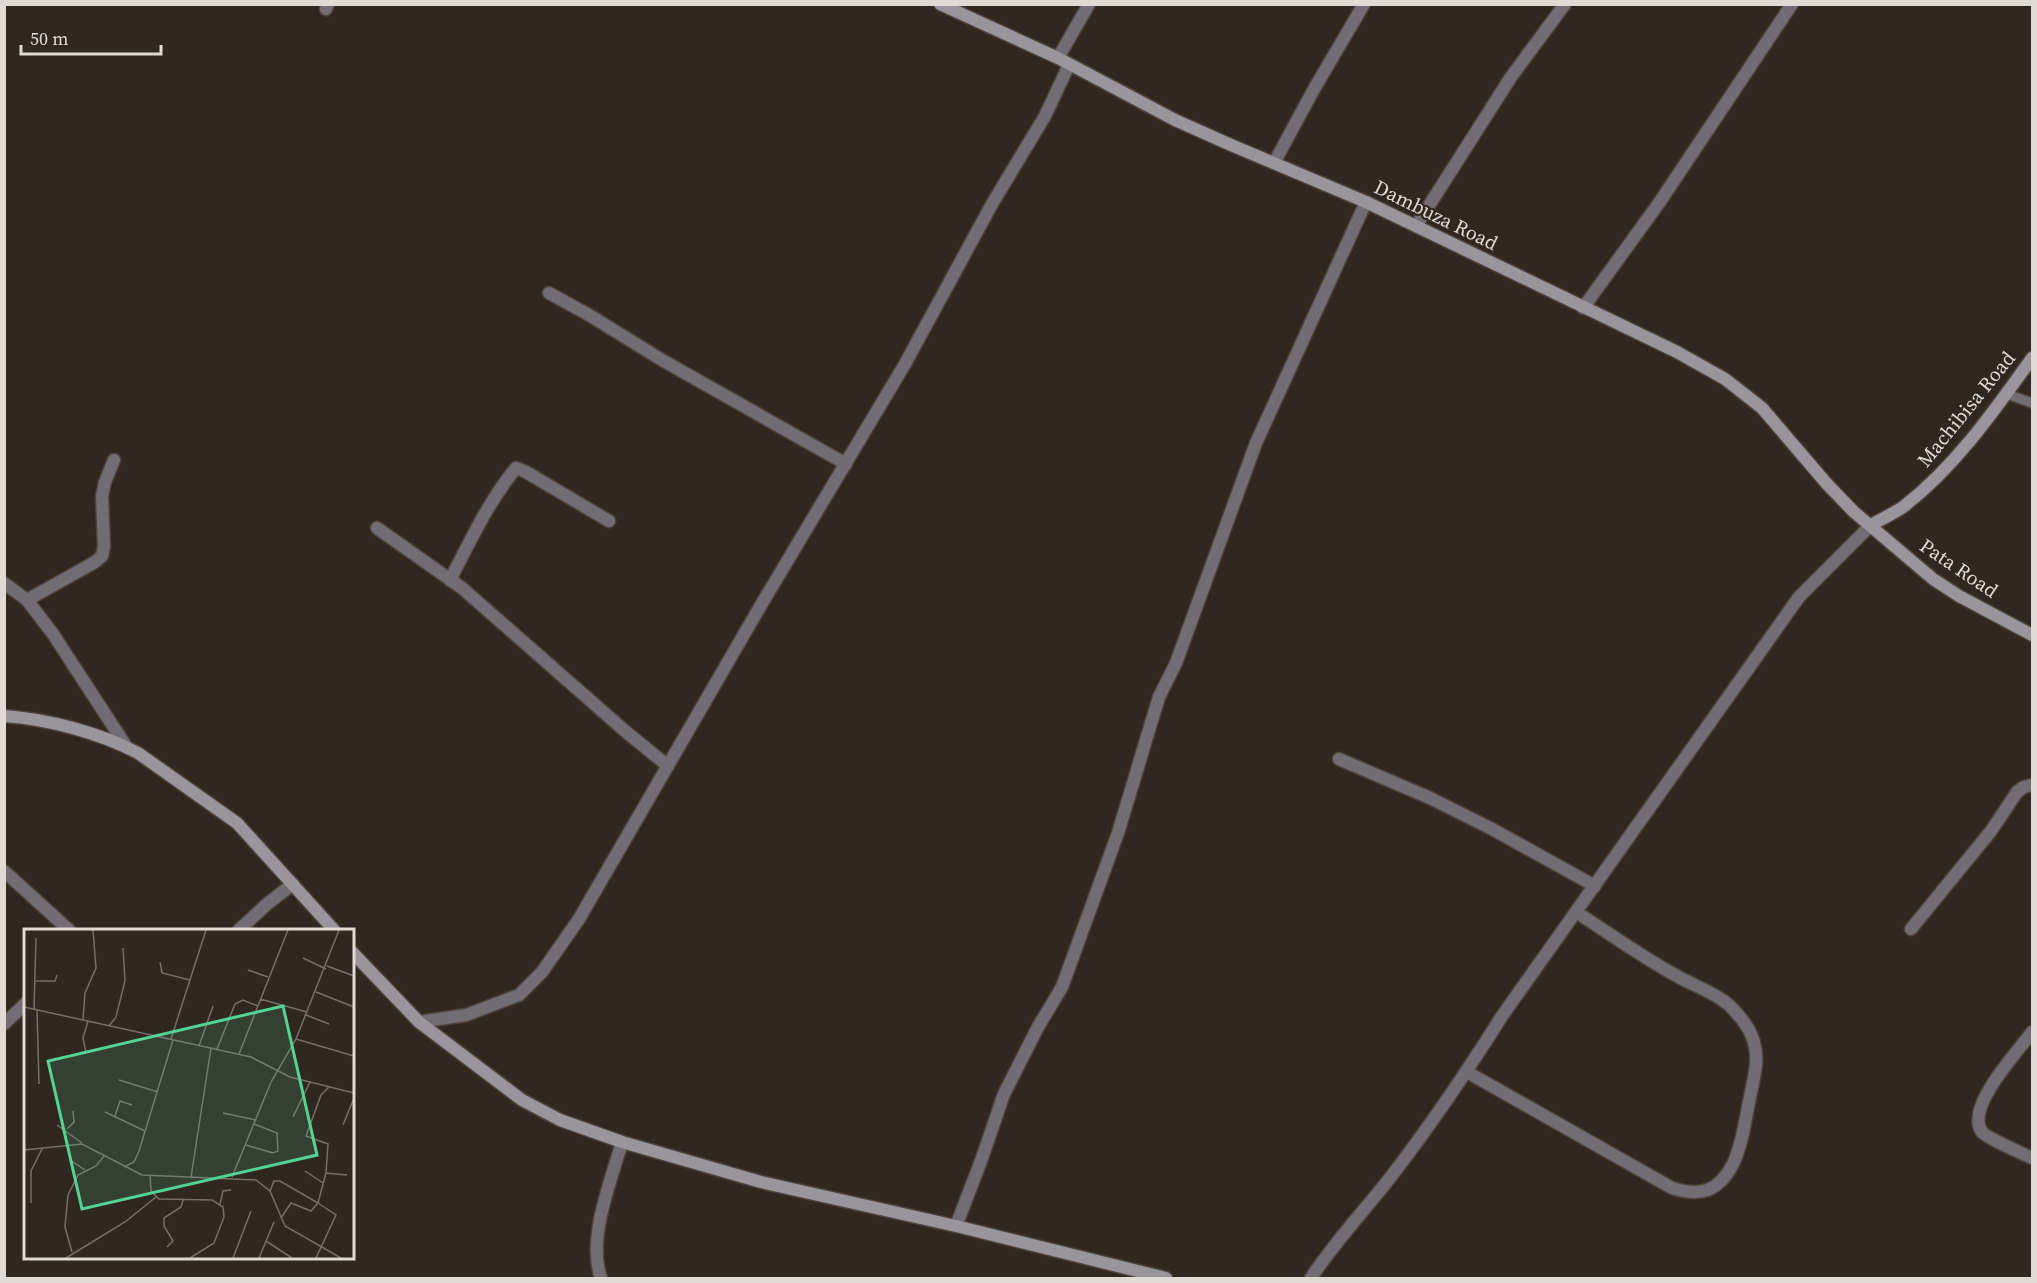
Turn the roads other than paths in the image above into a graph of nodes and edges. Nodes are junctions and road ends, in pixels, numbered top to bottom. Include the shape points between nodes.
1 (940, 4) edge
2 (1089, 4) edge
3 (1364, 4) edge
4 (1565, 4) edge
5 (1792, 4) edge
6 (1058, 58) junction
7 (1070, 65) junction
8 (1274, 163) junction
9 (1366, 202) junction
10 (1416, 226) junction
11 (549, 293) dead end
12 (1583, 308) junction
13 (2032, 358) edge
14 (2007, 394) junction
15 (2032, 403) edge
16 (114, 460) dead end
17 (846, 465) junction
18 (609, 522) dead end
19 (1871, 525) junction
20 (377, 528) dead end
21 (450, 580) junction
22 (4, 583) edge
23 (27, 600) junction
24 (2032, 635) edge
25 (4, 716) edge
26 (126, 746) junction
27 (1339, 759) dead end
28 (668, 766) junction
29 (2032, 785) edge
30 (4, 871) edge
31 (293, 884) junction
32 (1595, 886) junction
33 (1576, 912) junction
34 (68, 929) edge
35 (240, 929) edge
36 (333, 929) edge
37 (1911, 929) dead end
38 (354, 954) edge
39 (24, 1005) edge
40 (419, 1022) junction
41 (4, 1024) edge
42 (2032, 1032) edge
43 (1467, 1072) junction
44 (622, 1142) junction
45 (2032, 1158) edge
46 (956, 1226) junction
47 (601, 1278) edge
48 (1166, 1278) edge
49 (1311, 1278) edge

1 - 6 street, Dambuza Road
2 - 6 street
3 - 8 street
4 - 10 street via 1511,77
5 - 12 street via 1659,203
6 - 7 street, Dambuza Road
7 - 8 street, Dambuza Road via 1175,120
7 - 17 street via 1046,116 992,204
8 - 9 street, Dambuza Road
9 - 10 street, Dambuza Road
9 - 46 street via 1246,470 1180,654 1159,697 1118,833 1062,987 1004,1094
10 - 12 street, Dambuza Road
11 - 17 street
12 - 19 street, Dambuza Road via 1709,369 1749,397 1840,498
13 - 14 street, Machibisa Road
14 - 15 lane
14 - 19 street, Machibisa Road via 1940,475 1901,508
16 - 23 street via 102,496 102,556
17 - 28 street
18 - 21 street via 516,468
19 - 24 street, Pata Road via 1933,579
19 - 32 street via 1799,597
20 - 21 street
21 - 28 street
22 - 23 street
23 - 26 street via 85,680
25 - 26 street via 51,723
26 - 31 street via 237,823
27 - 32 street via 1430,798
28 - 40 street via 579,919 525,990 478,1011
29 - 37 street via 2017,792 1991,831
30 - 34 street
31 - 35 street
31 - 36 street
32 - 33 street
33 - 43 street
33 - 43 street via 1711,993 1728,1005 1750,1031 1756,1061 1733,1164 1712,1188 1700,1193 1672,1188
38 - 40 street
39 - 41 street
40 - 44 street via 522,1100 560,1120
42 - 45 street via 1995,1080 1978,1123 1983,1134
43 - 49 street
44 - 46 street via 761,1182
44 - 47 street via 599,1225 596,1246
46 - 48 street

